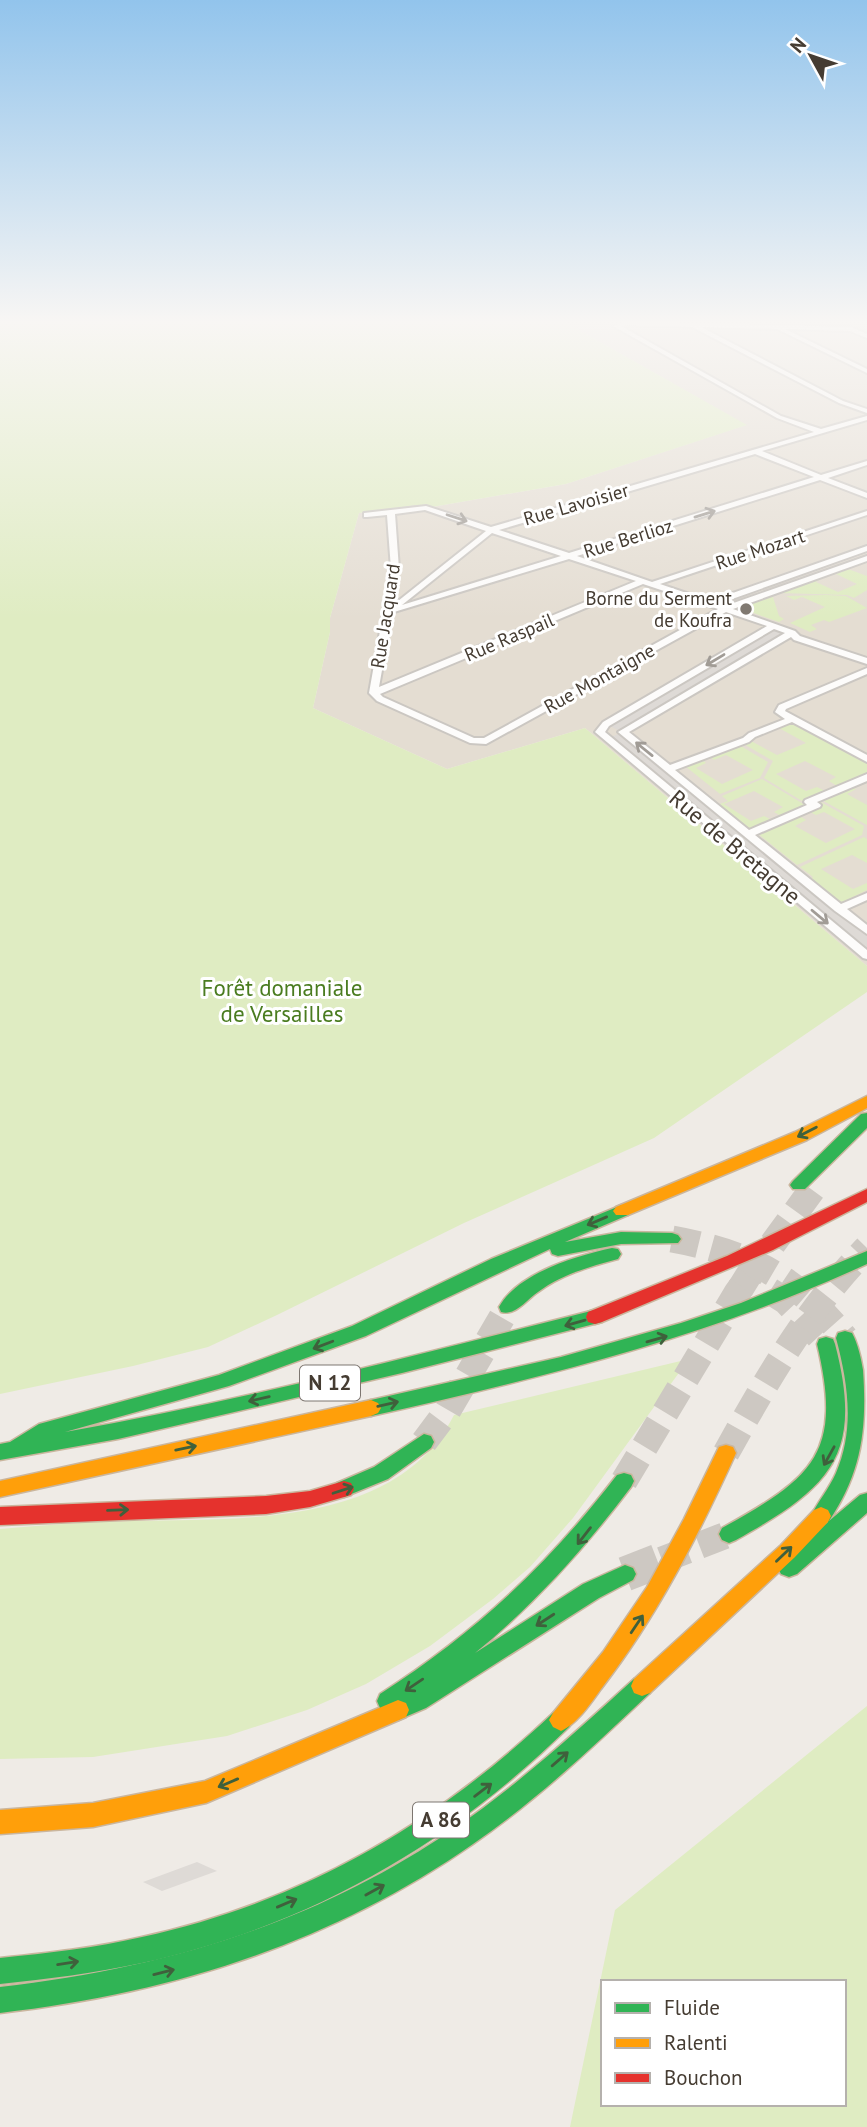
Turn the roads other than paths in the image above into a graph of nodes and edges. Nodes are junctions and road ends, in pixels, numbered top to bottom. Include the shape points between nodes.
1 (788, 420) edge
2 (859, 420) edge
3 (820, 432) junction
4 (755, 451) junction
5 (867, 463) edge
6 (822, 477) junction
7 (867, 496) edge
8 (391, 512) junction
9 (867, 513) edge
10 (367, 515) dead end
11 (491, 530) junction
12 (867, 548) edge
13 (570, 556) junction
14 (867, 558) edge
15 (647, 583) junction
16 (709, 604) junction
17 (724, 609) junction
18 (389, 612) junction
19 (774, 626) junction
20 (792, 633) junction
21 (867, 658) edge
22 (867, 671) edge
23 (374, 694) junction
24 (790, 720) junction
25 (606, 724) junction
26 (623, 732) junction
27 (604, 737) junction
28 (474, 740) joint
29 (867, 759) edge
30 (669, 769) junction
31 (867, 776) edge
32 (748, 834) junction
33 (867, 896) edge
34 (839, 909) junction
35 (867, 931) edge
36 (867, 956) edge
37 (867, 1101) edge
38 (867, 1118) edge
39 (867, 1136) edge
40 (867, 1195) edge
41 (672, 1239) tunnel mouth
42 (662, 1253) tunnel mouth
43 (867, 1257) edge
44 (508, 1307) tunnel mouth
45 (359, 1331) junction
46 (845, 1338) tunnel mouth
47 (826, 1344) tunnel mouth
48 (424, 1442) tunnel mouth
49 (17, 1448) junction
50 (0, 1452) edge
51 (726, 1453) tunnel mouth
52 (624, 1481) tunnel mouth
53 (0, 1489) edge
54 (867, 1501) edge
55 (0, 1516) edge
56 (729, 1534) tunnel mouth
57 (625, 1574) tunnel mouth
58 (627, 1700) junction
59 (291, 1756) junction
60 (0, 1822) edge
61 (0, 1970) edge
62 (0, 2000) edge

1 - 3 street
2 - 3 street, Rue Lavoisier
3 - 4 street, Rue Lavoisier
4 - 6 street
4 - 11 street, Rue Lavoisier
5 - 6 street, Rue Berlioz
6 - 7 street
13 -> 6 street, Rue Berlioz
8 - 10 street
8 -> 11 street via 426,508
8 - 18 street, Rue Jacquard via 396,569
9 - 15 street, Rue Mozart
11 - 13 street
11 - 18 street, Rue Lavoisier
12 - 16 street
13 - 15 street
13 - 18 street, Rue Berlioz
14 - 17 street, Rue Montaigne
15 - 16 street
15 - 23 street, Rue Raspail
16 - 17 street
17 - 19 street
17 - 28 street, Rue Montaigne via 490,739
18 - 23 street, Rue Jacquard
19 - 20 street
19 -> 25 street
20 - 21 street
20 - 26 street
22 - 24 street via 782,708 780,712
23 - 28 street, Rue Jacquard
24 - 29 street
24 - 30 street
25 - 26 street, Rue de Bretagne
25 - 27 street via 600,732
26 - 27 street
30 -> 26 street, Rue de Bretagne
27 -> 36 street, Rue de Bretagne
30 - 32 street, Rue de Bretagne
31 - 32 street via 809,802 816,806
32 - 34 street, Rue de Bretagne
33 - 34 street
34 - 35 street, Rue de Bretagne
37 -> 45 highway via 801,1136 497,1264
38 - 39 highway via 806,1186
40 -> 49 highway, N 12 via 806,1229 640,1301 527,1336 118,1431
41 - 45 highway via 621,1238 551,1252
42 - 44 highway via 615,1254 571,1264 535,1282
53 -> 43 highway, N 12 via 589,1359 743,1311
45 -> 49 highway via 222,1381 46,1430
58 -> 46 highway via 799,1539 835,1497 856,1458 866,1420 862,1380
47 -> 56 highway via 843,1405 829,1458 800,1493
55 -> 48 highway via 292,1502 376,1477
49 - 50 highway, N 12
61 -> 51 highway, A 86 via 146,1949 255,1916 386,1853 467,1801 563,1718 616,1655 673,1567
52 -> 59 highway via 567,1558 528,1598 402,1693
54 - 58 highway
57 -> 59 highway via 418,1701
62 -> 58 highway via 92,1989 201,1963 353,1902 492,1815
59 -> 60 highway via 206,1792 93,1815

